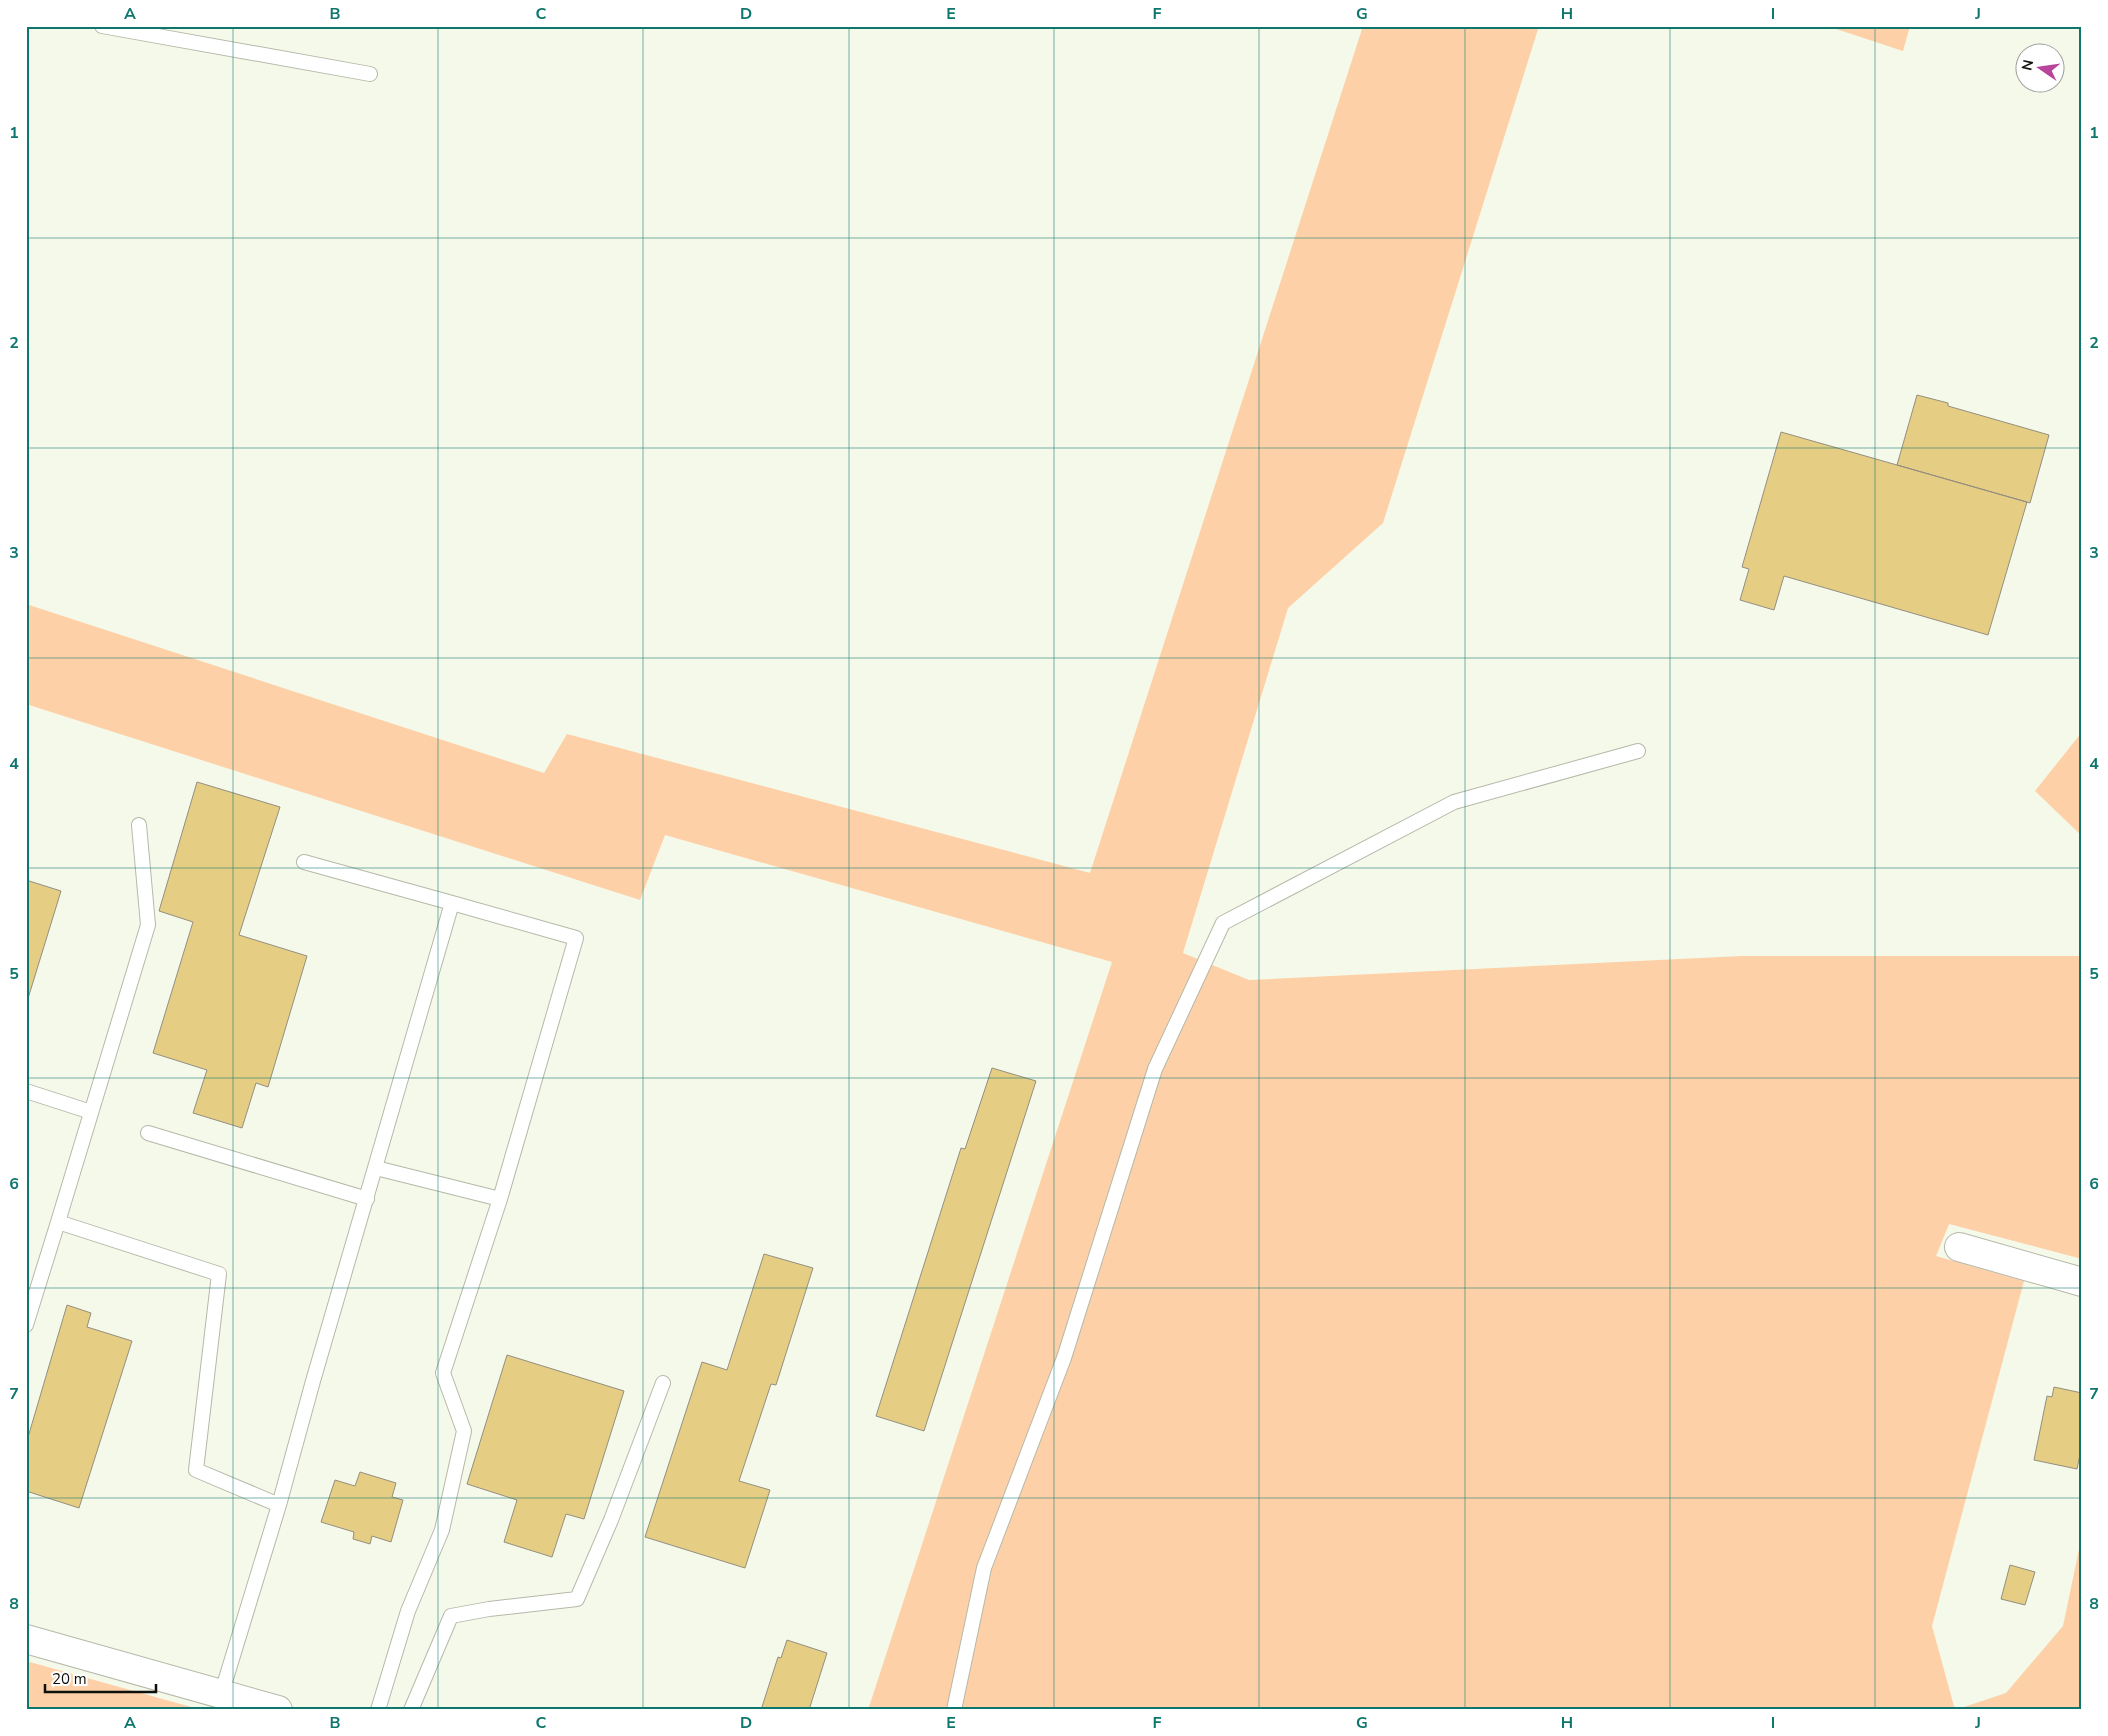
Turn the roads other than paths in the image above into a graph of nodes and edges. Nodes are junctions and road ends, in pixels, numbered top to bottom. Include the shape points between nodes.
1 (102, 26) edge
2 (370, 74) dead end
3 (1638, 751) dead end
4 (139, 825) dead end
5 (304, 862) dead end
6 (452, 903) junction
7 (26, 1091) edge
8 (91, 1112) junction
9 (148, 1133) dead end
10 (376, 1168) junction
11 (367, 1199) junction
12 (500, 1199) junction
13 (58, 1222) junction
14 (1960, 1247) dead end
15 (2082, 1282) edge
16 (26, 1325) edge
17 (663, 1383) dead end
18 (279, 1505) junction
19 (26, 1639) edge
20 (221, 1695) junction
21 (278, 1710) edge
22 (378, 1710) edge
23 (411, 1710) edge
24 (954, 1710) edge

1 - 2 lane
3 - 24 lane via 1454,802 1223,922 1155,1069 1064,1358 984,1568
4 - 8 lane via 148,924
5 - 6 lane
6 - 10 lane
6 - 12 lane via 576,938
7 - 8 lane
8 - 13 lane
9 - 11 lane
10 - 11 lane
10 - 12 lane
11 - 18 lane
12 - 22 lane via 443,1373 464,1431 442,1530 408,1611
13 - 16 lane
13 - 18 lane via 219,1274 196,1470
14 - 15 street
17 - 23 lane via 577,1599 451,1616
18 - 20 lane
19 - 20 street
20 - 21 street

